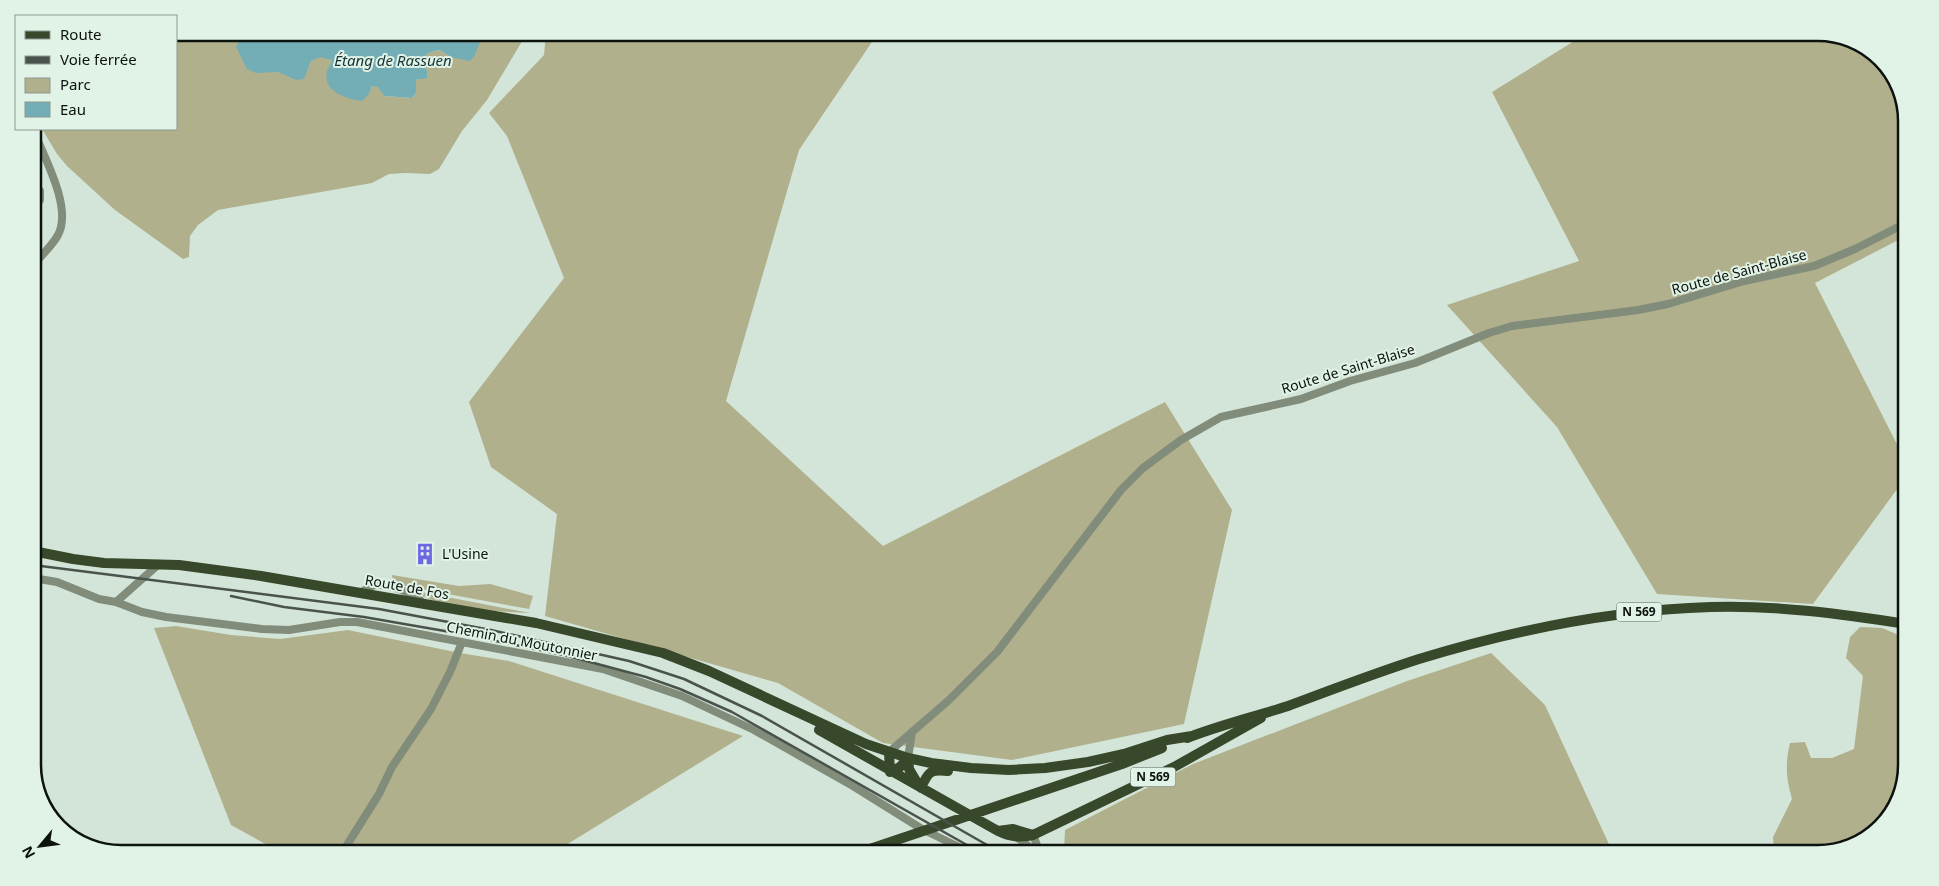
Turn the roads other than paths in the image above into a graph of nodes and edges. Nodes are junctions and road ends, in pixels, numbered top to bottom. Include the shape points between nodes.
1 (41, 149) edge
2 (1898, 227) edge
3 (41, 255) edge
4 (41, 553) edge
5 (159, 564) junction
6 (41, 579) edge
7 (116, 602) junction
8 (1898, 623) edge
9 (462, 642) junction
10 (766, 699) junction
11 (1270, 712) junction
12 (912, 732) junction
13 (1192, 736) junction
14 (889, 752) junction
15 (908, 758) junction
16 (1009, 770) junction
17 (890, 772) junction
18 (921, 788) junction
19 (998, 831) junction
20 (1033, 835) junction
21 (1018, 838) junction
22 (348, 845) edge
23 (883, 845) edge
24 (953, 845) edge
25 (1027, 845) edge
26 (1036, 845) edge

1 - 3 street via 55,184 62,218 57,236
2 - 12 street, Route de Saint-Blaise via 1814,266 1668,304 1488,332 1415,362 1300,399 1221,418 1181,440 1143,468 1121,490 997,652
4 - 5 main road, Route de Fos via 104,563
5 - 7 street
5 - 10 main road, Route de Fos via 261,576 536,623 663,653
6 - 7 street, Chemin du Moutonnier
7 - 9 street, Chemin du Moutonnier via 142,612 262,629 289,630 357,622
8 - 11 main road, N 569 via 1759,608 1713,607 1601,616 1477,642
9 - 22 street via 431,709 392,766
9 - 24 street, Chemin du Moutonnier via 602,669 682,696 754,730
10 - 14 main road via 850,738
10 - 17 main road
11 - 13 main road, N 569
11 - 20 main road, N 569 via 1174,767
12 - 14 street, Route de Saint-Blaise
12 - 15 street
13 - 16 main road via 1088,762
13 - 23 main road, N 569 via 1122,764
14 - 15 main road
14 - 17 main road
15 - 16 main road
15 - 17 main road
15 - 18 main road via 909,769
16 - 18 main road via 989,774 936,770 926,776
17 - 18 main road
18 - 19 main road
19 - 20 main road via 1014,829
19 - 21 main road
20 - 21 main road
20 - 26 street
21 - 25 street

